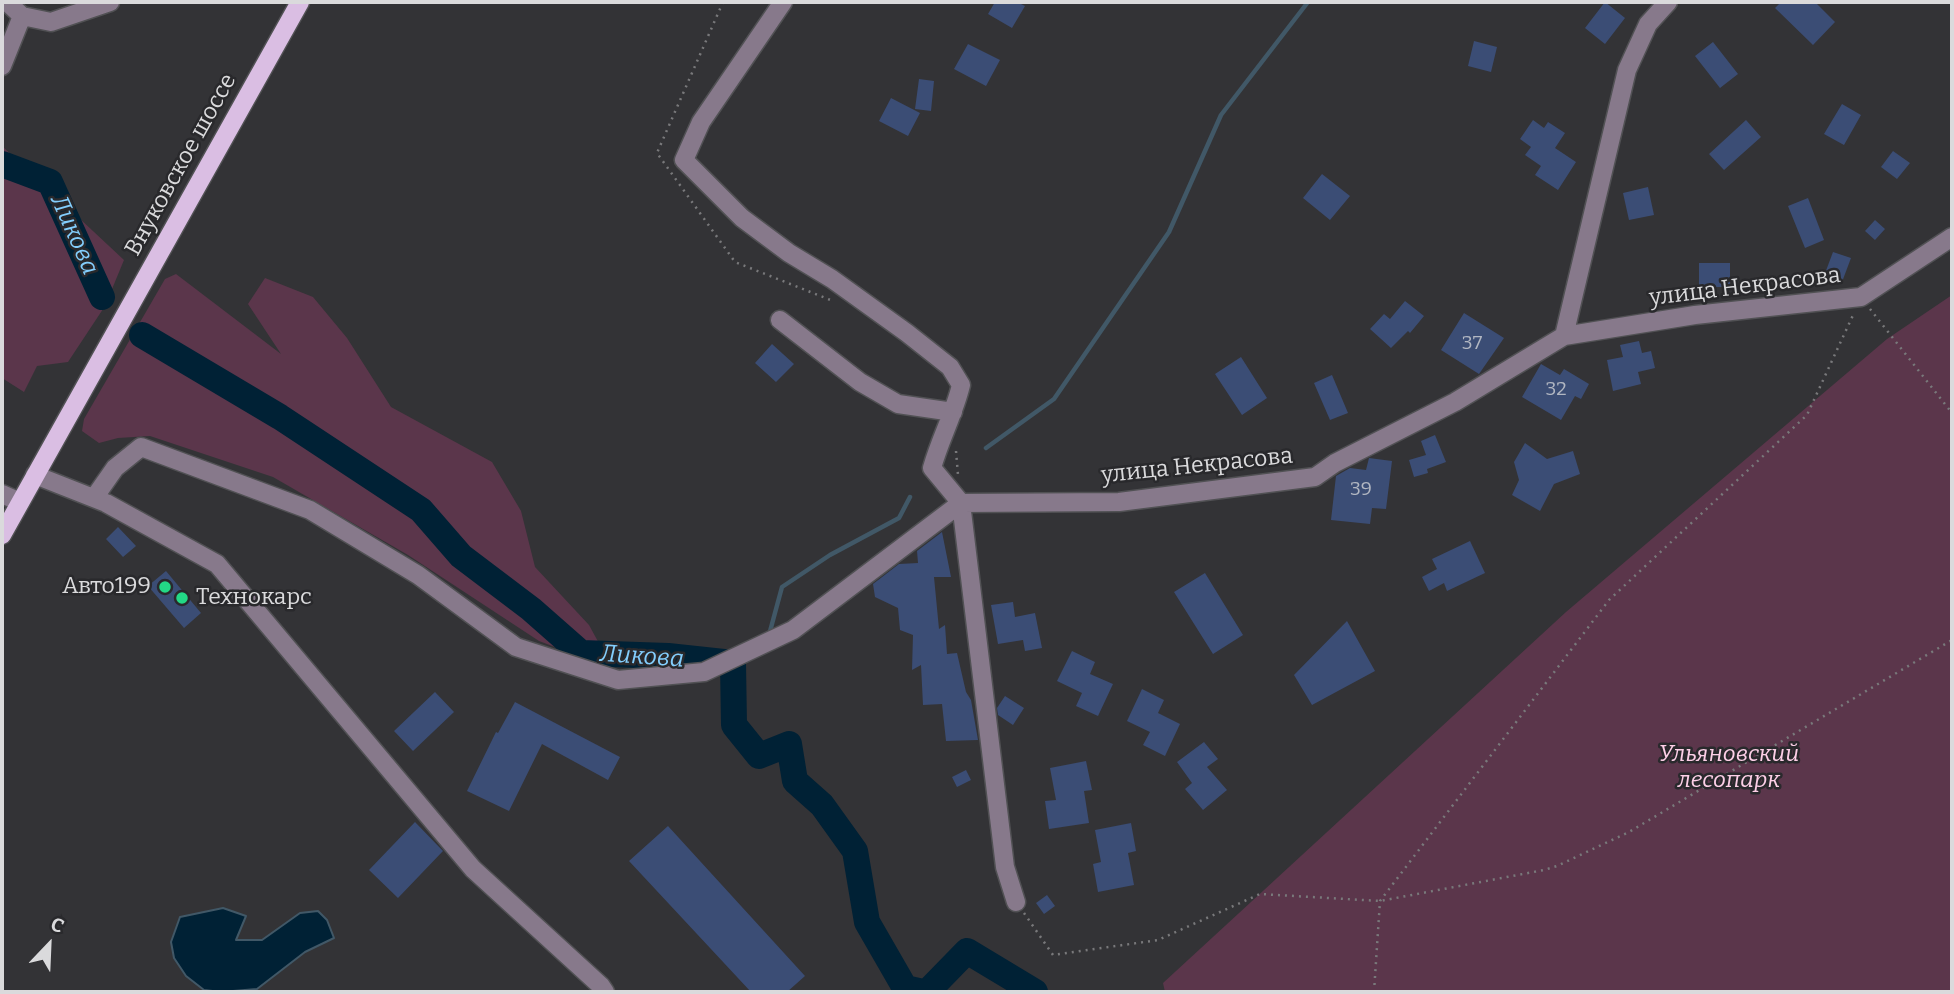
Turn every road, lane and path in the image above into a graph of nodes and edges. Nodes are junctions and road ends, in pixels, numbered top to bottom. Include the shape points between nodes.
1 (7, 2) edge
2 (110, 2) edge
3 (300, 2) edge
4 (783, 2) edge
5 (1668, 2) edge
6 (22, 16) junction
7 (2, 66) edge
8 (1952, 237) edge
9 (1861, 298) junction
10 (780, 320) dead end
11 (1564, 336) junction
12 (953, 412) junction
13 (1952, 413) edge
14 (35, 475) junction
15 (2, 494) edge
16 (94, 498) junction
17 (20, 502) junction
18 (961, 503) junction
19 (2, 535) edge
20 (1952, 640) edge
21 (1380, 901) junction
22 (1017, 902) joint
23 (605, 992) edge
24 (1374, 992) edge

1 - 6 street
2 - 6 street via 51,22
3 - 14 main road, Внуковское шоссе
4 - 12 street via 701,122 684,160 742,218 950,367 961,385
5 - 11 street via 1648,24 1627,70
6 - 7 street
8 - 9 street, улица Некрасова
9 - 11 street, улица Некрасова via 1695,315
9 - 13 path
9 - 21 path via 1807,415 1609,600
10 - 12 street via 860,382 898,404
11 - 18 street, улица Некрасова via 1455,402 1315,477 1119,502
12 - 18 street via 932,468
14 - 16 street
14 - 17 main road, Внуковское шоссе
15 - 17 street
16 - 18 street via 115,468 141,447 310,510 418,575 516,648 618,680 704,672 793,630
16 - 23 street via 217,564 473,869
17 - 19 main road, Внуковское шоссе
18 - 22 street via 1005,867
20 - 21 path via 1629,832 1557,866
21 - 22 path via 1260,894 1158,940 1053,955
21 - 24 path

